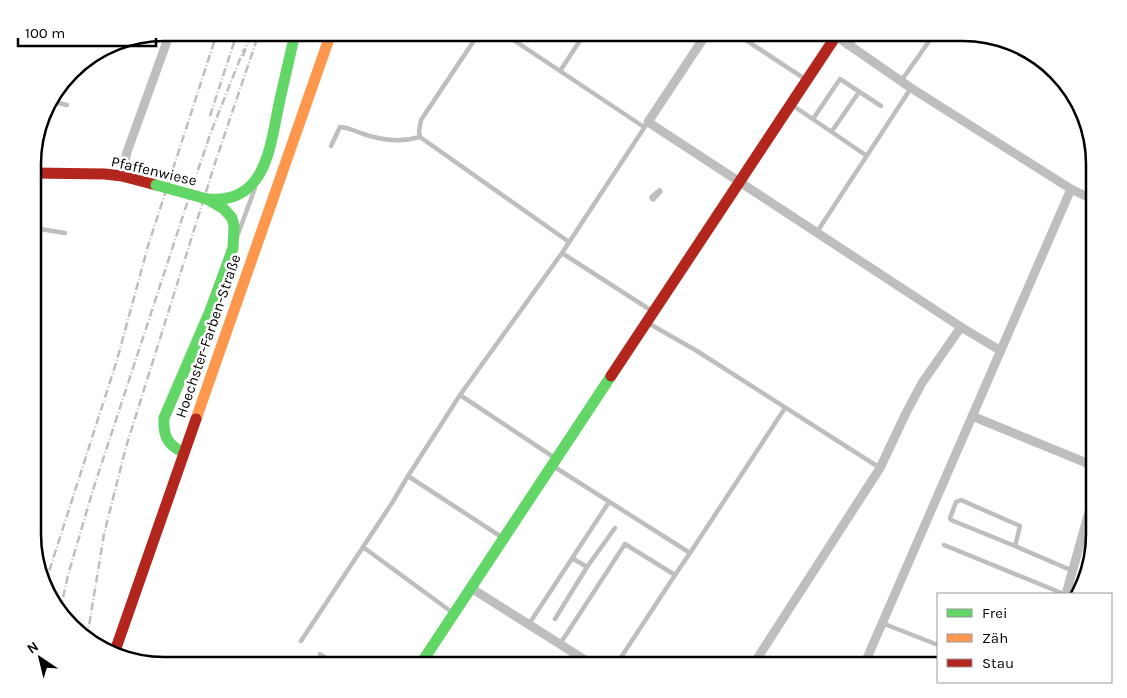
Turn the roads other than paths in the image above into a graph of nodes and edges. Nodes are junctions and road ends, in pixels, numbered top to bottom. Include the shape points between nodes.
1 (579, 41) edge
2 (701, 41) edge
3 (749, 41) edge
4 (829, 41) edge
5 (843, 41) edge
6 (851, 41) edge
7 (928, 41) edge
8 (166, 42) edge
9 (294, 42) edge
10 (328, 42) edge
11 (473, 42) edge
12 (517, 42) edge
13 (848, 45) junction
14 (560, 71) junction
15 (807, 80) junction
16 (901, 81) junction
17 (911, 88) junction
18 (859, 92) junction
19 (58, 103) edge
20 (791, 104) junction
21 (67, 105) dead end
22 (881, 106) dead end
23 (813, 119) junction
24 (646, 124) junction
25 (832, 131) junction
26 (420, 137) junction
27 (330, 146) dead end
28 (867, 156) junction
29 (261, 170) junction
30 (41, 172) edge
31 (122, 176) junction
32 (740, 181) junction
33 (1071, 189) junction
34 (1085, 196) edge
35 (221, 203) junction
36 (41, 229) edge
37 (817, 232) junction
38 (65, 233) dead end
39 (569, 242) junction
40 (233, 248) junction
41 (562, 253) junction
42 (654, 312) junction
43 (647, 322) junction
44 (961, 327) junction
45 (1001, 351) junction
46 (460, 395) junction
47 (785, 408) junction
48 (972, 416) junction
49 (183, 452) junction
50 (554, 462) junction
51 (1085, 462) edge
52 (880, 468) junction
53 (408, 476) junction
54 (609, 502) junction
55 (615, 528) dead end
56 (504, 538) junction
57 (1085, 539) edge
58 (944, 545) dead end
59 (1015, 546) junction
60 (363, 547) junction
61 (690, 553) junction
62 (572, 558) junction
63 (587, 567) junction
64 (1073, 571) junction
65 (675, 575) junction
66 (471, 588) junction
67 (1063, 593) edge
68 (1065, 593) edge
69 (454, 614) junction
70 (555, 618) dead end
71 (882, 623) junction
72 (529, 624) junction
73 (301, 642) dead end
74 (560, 644) junction
75 (937, 646) edge
76 (116, 647) edge
77 (320, 654) dead end
78 (580, 656) edge
79 (622, 656) edge
80 (759, 656) edge
81 (868, 656) edge
82 (324, 657) edge
83 (426, 657) edge

1 - 14 lane
2 - 24 street
3 - 15 lane
4 - 15 main road
5 - 13 street
6 - 13 street
7 - 16 lane
8 - 31 street via 127,152
9 - 29 main road, Pfaffenwiese
10 - 49 main road, Hoechster-Farben-Straße
11 - 26 lane via 421,120
12 - 14 lane
13 - 16 street
14 - 24 lane
15 - 20 main road
16 - 17 street
17 - 28 lane
17 - 33 street
18 - 22 lane
18 - 23 lane via 840,79
18 - 25 lane
19 - 21 lane
20 - 23 lane
20 - 32 main road
23 - 25 lane
24 - 32 street
24 - 39 lane
25 - 28 lane
26 - 27 lane via 395,141 340,127
26 - 39 lane
28 - 37 lane
29 - 35 main road, Pfaffenwiese via 247,190
29 - 40 lane
30 - 31 main road, Pfaffenwiese
31 - 35 main road, Pfaffenwiese, bridge
32 - 37 street
32 - 42 main road
33 - 34 street
33 - 45 street
35 - 40 main road via 233,222
36 - 38 lane
37 - 44 street
39 - 41 lane
40 - 49 main road via 164,418 168,442
41 - 42 lane
41 - 46 lane
42 - 43 main road
43 - 47 lane
43 - 50 main road
44 - 45 street
44 - 52 street via 922,383
45 - 48 street
46 - 50 lane
46 - 53 lane
47 - 52 lane
47 - 61 lane
48 - 51 street
48 - 71 street
49 - 76 main road, Hoechster-Farben-Straße
50 - 54 lane
50 - 56 main road
52 - 80 street
53 - 56 lane
53 - 60 lane
54 - 61 lane
54 - 62 lane
55 - 63 lane
56 - 66 main road
57 - 64 street
58 - 67 lane
59 - 59 lane via 1020,526 961,500 956,502 951,520
59 - 64 lane
60 - 69 lane
60 - 73 lane
61 - 65 lane
62 - 63 lane
62 - 72 lane
63 - 70 lane
64 - 68 street
65 - 74 lane via 625,544
65 - 79 lane
66 - 69 main road
66 - 72 street
69 - 83 main road
71 - 75 lane
71 - 81 street
72 - 74 street
74 - 78 street
77 - 82 lane

